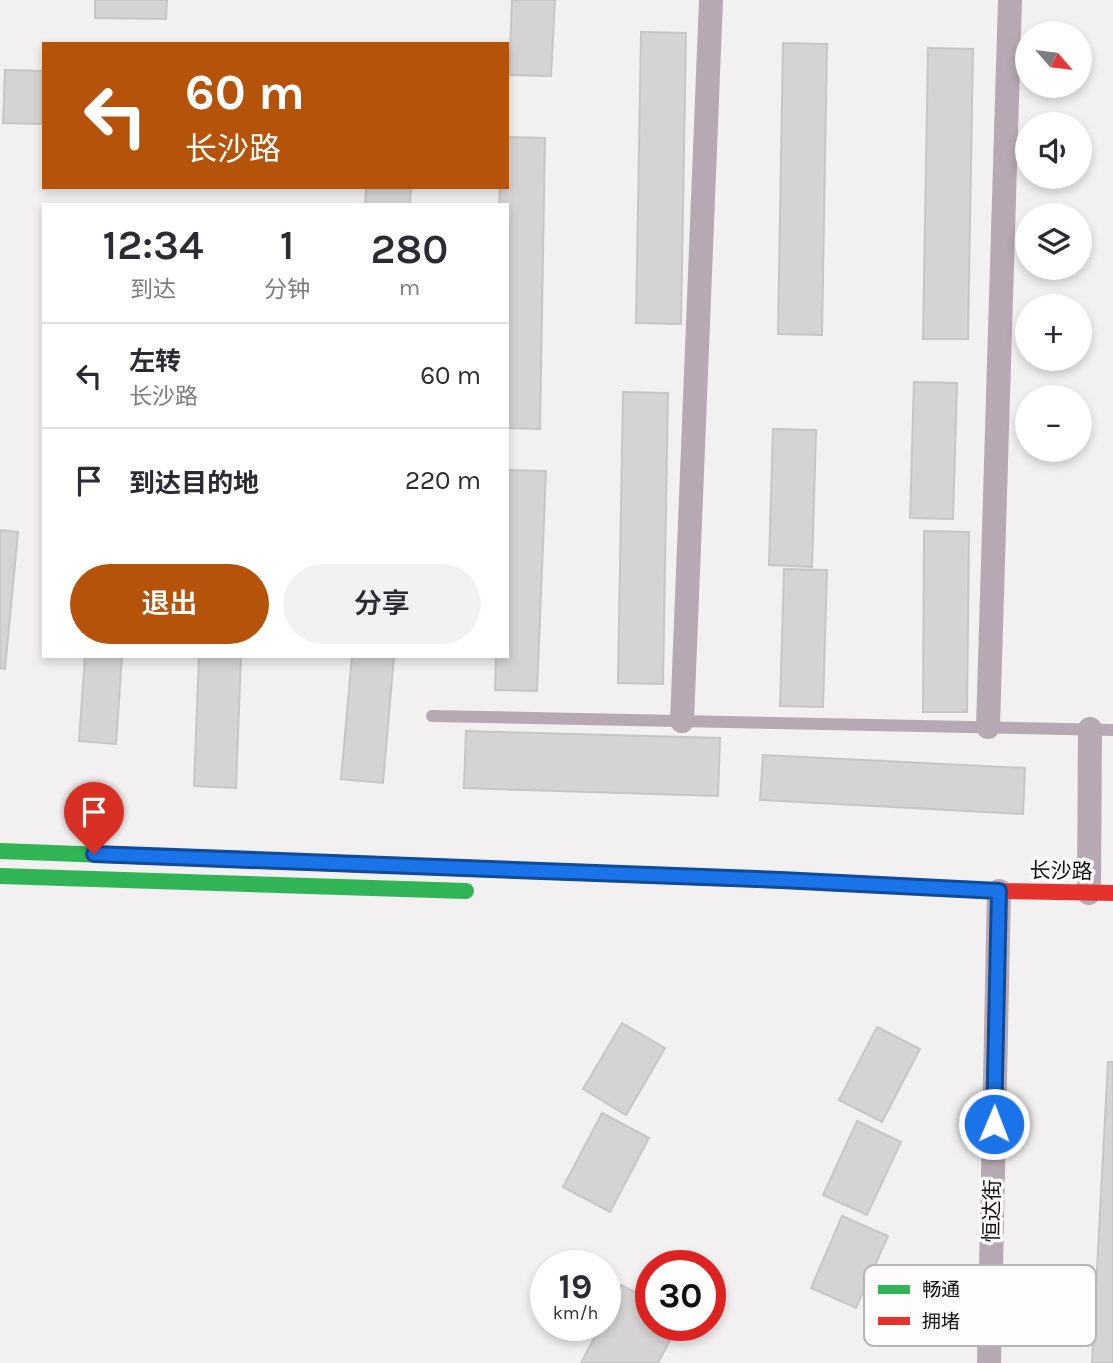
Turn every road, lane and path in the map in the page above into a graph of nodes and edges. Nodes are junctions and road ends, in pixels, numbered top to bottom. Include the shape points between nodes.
1 (711, 0) edge
2 (1010, 0) edge
3 (432, 716) dead end
4 (682, 721) junction
5 (988, 727) junction
6 (1101, 729) edge
7 (0, 851) edge
8 (0, 876) edge
9 (483, 891) dead end
10 (1101, 893) edge
11 (997, 907) junction
12 (991, 1265) edge

1 - 4 street
2 - 5 street
3 - 4 lane
4 - 5 lane
5 - 6 lane
6 - 10 street
7 - 11 street, 长沙路 via 781,880
8 - 9 street
10 - 11 street, 长沙路
11 - 12 street, 恒达街

